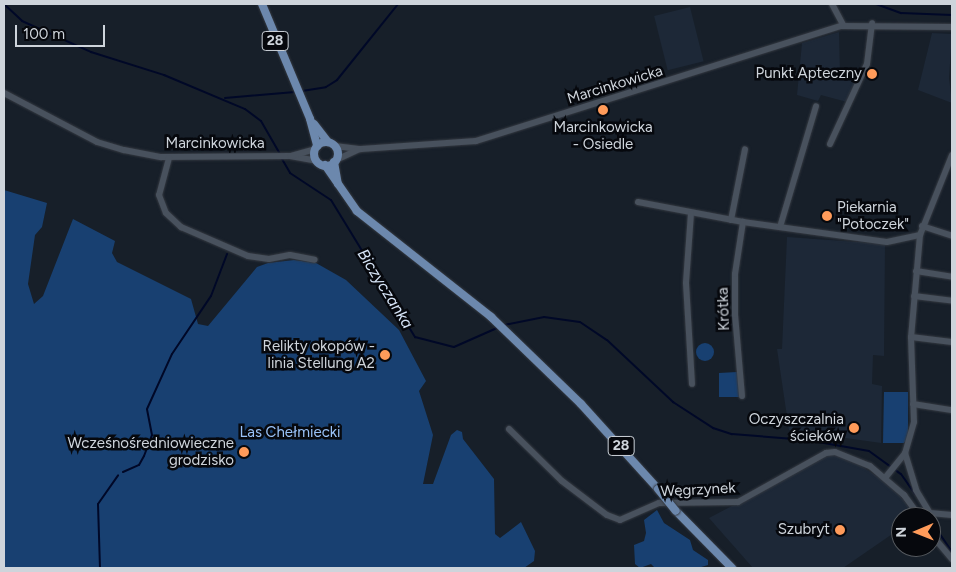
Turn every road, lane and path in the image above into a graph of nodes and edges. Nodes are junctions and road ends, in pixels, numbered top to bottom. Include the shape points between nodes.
1 (262, 4) edge
2 (832, 4) edge
3 (872, 23) junction
4 (843, 25) junction
5 (952, 27) edge
6 (4, 93) edge
7 (816, 106) dead end
8 (310, 119) junction
9 (331, 144) junction
10 (830, 144) dead end
11 (316, 148) junction
12 (361, 149) junction
13 (745, 149) dead end
14 (952, 155) edge
15 (290, 156) junction
16 (169, 158) junction
17 (317, 161) junction
18 (335, 161) junction
19 (326, 165) junction
20 (338, 184) junction
21 (638, 202) dead end
22 (691, 213) junction
23 (731, 220) junction
24 (743, 222) junction
25 (922, 226) junction
26 (780, 227) junction
27 (920, 235) junction
28 (952, 236) edge
29 (315, 260) dead end
30 (916, 271) junction
31 (952, 277) edge
32 (914, 296) junction
33 (952, 301) edge
34 (911, 337) junction
35 (952, 342) edge
36 (692, 384) dead end
37 (742, 396) dead end
38 (913, 404) junction
39 (952, 410) edge
40 (509, 429) dead end
41 (905, 454) junction
42 (886, 476) junction
43 (912, 507) edge
44 (952, 515) edge
45 (941, 545) edge
46 (952, 558) edge
47 (732, 568) edge

1 - 8 main road, 28
2 - 4 street
3 - 4 street, Marcinkowicka
3 - 5 street, Marcinkowicka
3 - 10 street via 867,64
4 - 12 street, Marcinkowicka via 484,139
6 - 16 street, Marcinkowicka via 97,142
7 - 26 street
8 - 9 main road, 28
8 - 11 main road, 28
9 - 11 main road
9 - 12 street, Marcinkowicka
9 - 18 main road, 28
11 - 15 street, Marcinkowicka
11 - 17 main road, 28
12 - 18 street, Marcinkowicka
13 - 23 street
14 - 25 street
15 - 16 street, Marcinkowicka
15 - 17 street, Marcinkowicka
16 - 29 street via 158,189 166,214 190,232 255,258 290,255
17 - 19 main road
18 - 19 main road
18 - 20 main road, 28
19 - 20 main road, 28
20 - 47 main road, 28, bridge via 368,221 514,338 615,440 676,511
21 - 22 street
22 - 23 street
22 - 36 street via 686,282
23 - 24 street
24 - 26 street
24 - 37 street, Krótka via 735,307
25 - 27 street
25 - 28 street
26 - 27 street via 887,242
27 - 30 street
30 - 31 street
30 - 32 street
32 - 33 street
32 - 34 street
34 - 35 street
34 - 38 street
38 - 39 street
38 - 41 street via 912,438
40 - 42 street, Węgrzynek via 562,481 607,515 620,520 659,503 738,502 830,452 853,457
41 - 42 street
41 - 44 street via 916,490 930,513
42 - 43 street, Węgrzynek
45 - 46 street

